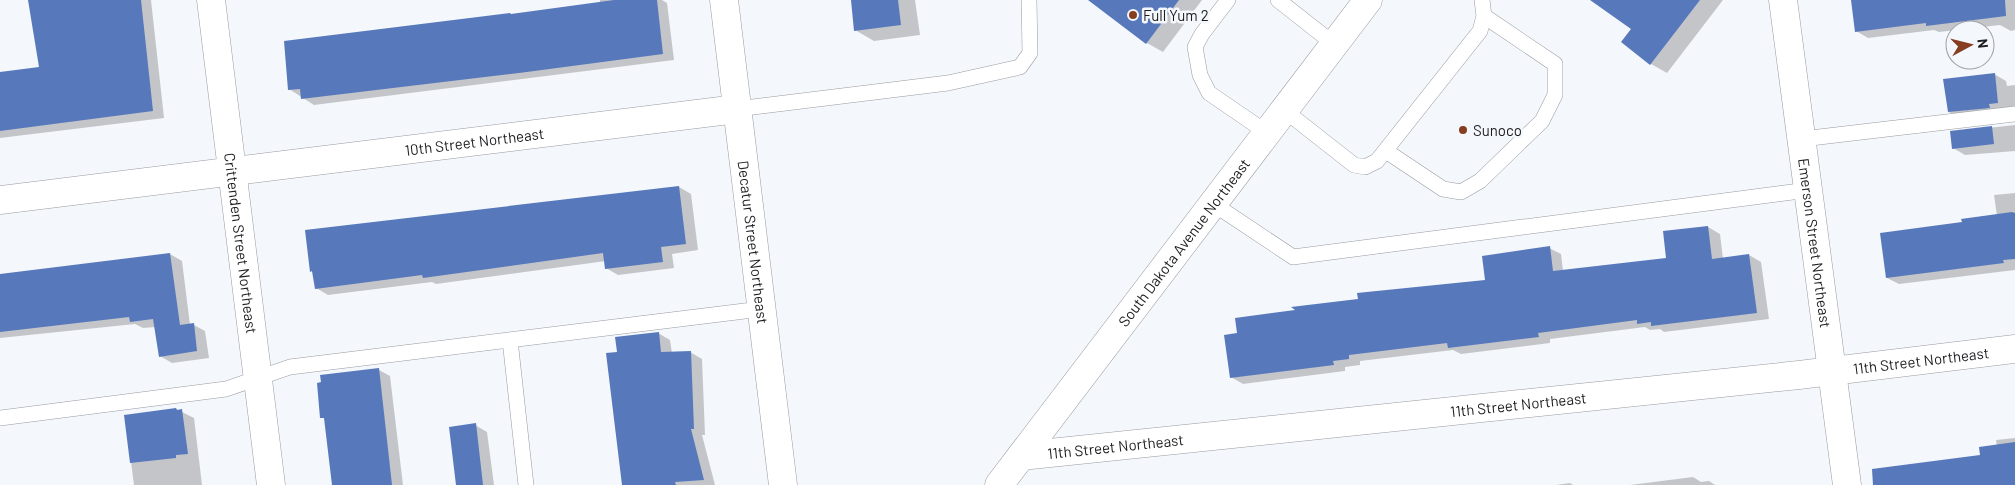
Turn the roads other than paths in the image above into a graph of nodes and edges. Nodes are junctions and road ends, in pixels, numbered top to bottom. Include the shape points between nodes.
1 (211, 0) edge
2 (724, 0) edge
3 (1029, 0) edge
4 (1228, 0) edge
5 (1278, 0) edge
6 (1368, 0) edge
7 (1482, 0) edge
8 (1783, 0) edge
9 (1484, 16) junction
10 (1334, 44) junction
11 (737, 109) junction
12 (1284, 110) junction
13 (2015, 114) edge
14 (1266, 132) junction
15 (1802, 140) junction
16 (1386, 151) junction
17 (232, 171) junction
18 (1808, 190) junction
19 (0, 200) edge
20 (1212, 203) junction
21 (761, 309) junction
22 (510, 340) junction
23 (2015, 349) edge
24 (1832, 372) junction
25 (259, 378) junction
26 (0, 418) edge
27 (1020, 456) junction
28 (271, 485) edge
29 (526, 485) edge
30 (783, 485) edge
31 (998, 485) edge
32 (1847, 485) edge

1 - 17 street, Crittenden Street Northeast
2 - 11 street, Decatur Street Northeast
3 - 11 lane, 10th Street Northeast via 1030,53 1020,67 948,83
4 - 14 lane via 1195,47 1200,75 1209,93
5 - 10 lane
6 - 10 street, South Dakota Avenue Northeast
7 - 9 lane
8 - 15 street, Emerson Street Northeast
9 - 16 lane via 1480,31
9 - 16 lane via 1555,64 1555,95 1542,121 1480,181 1461,192 1442,189
10 - 12 street, South Dakota Avenue Northeast
11 - 17 street, 10th Street Northeast
11 - 21 street, Decatur Street Northeast
12 - 14 street, South Dakota Avenue Northeast
12 - 16 lane via 1354,166 1365,167
13 - 15 lane
14 - 20 street, South Dakota Avenue Northeast
15 - 18 street, Emerson Street Northeast
17 - 19 street, 10th Street Northeast
17 - 25 street, Crittenden Street Northeast
18 - 20 lane via 1293,257
18 - 24 street, Emerson Street Northeast
20 - 27 street, South Dakota Avenue Northeast
21 - 22 lane
21 - 30 street, Decatur Street Northeast
22 - 25 lane via 290,367
22 - 29 lane
23 - 24 street, 11th Street Northeast
24 - 27 street, 11th Street Northeast
24 - 32 street, Emerson Street Northeast
25 - 26 lane via 226,389
25 - 28 street, Crittenden Street Northeast
27 - 31 street, South Dakota Avenue Northeast

